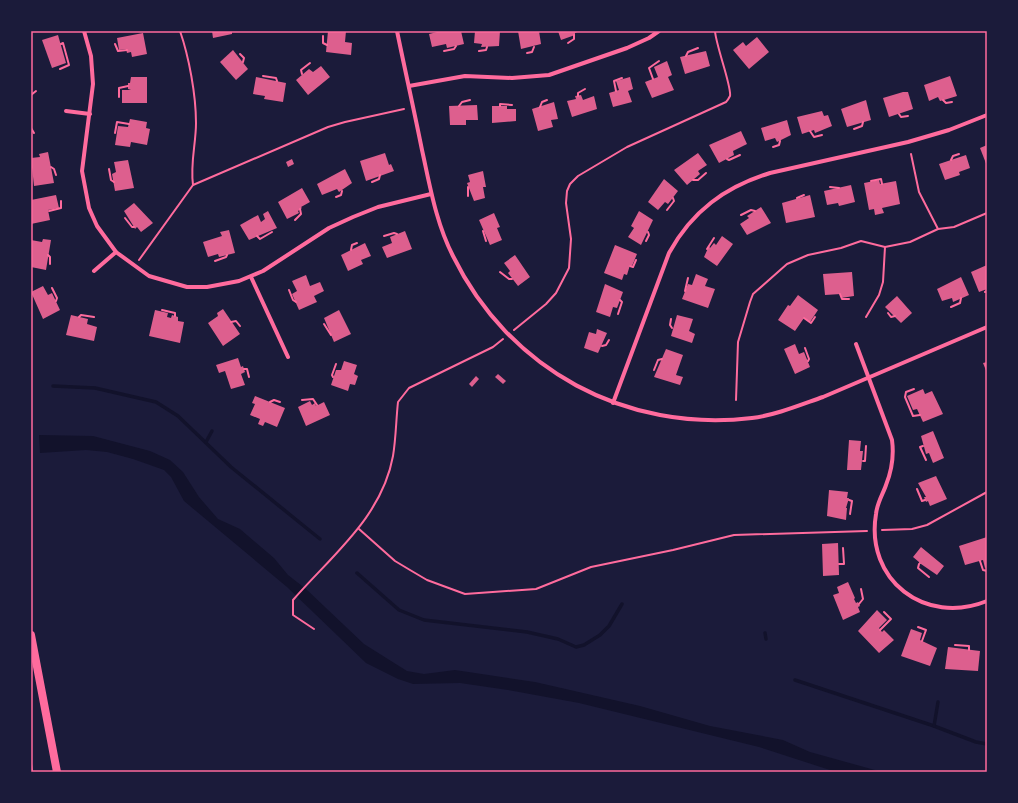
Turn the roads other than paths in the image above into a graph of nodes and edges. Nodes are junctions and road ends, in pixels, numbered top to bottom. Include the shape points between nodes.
1 (84, 31) edge
2 (397, 31) edge
3 (659, 31) edge
4 (409, 86) junction
5 (66, 111) dead end
6 (90, 114) junction
7 (987, 116) edge
8 (431, 194) junction
9 (116, 252) junction
10 (94, 271) dead end
11 (252, 277) junction
12 (987, 327) edge
13 (856, 344) dead end
14 (288, 357) dead end
15 (868, 379) junction
16 (613, 403) junction
17 (987, 601) edge
18 (31, 635) edge
19 (57, 772) edge

1 - 6 street via 91,56 93,84
2 - 4 street
3 - 4 street via 627,48 549,75 512,78 465,76
4 - 8 street
5 - 6 street
6 - 9 street via 82,171 85,191 89,208 98,226
7 - 16 street via 902,144 770,173 752,179 717,198 690,221 669,253
8 - 11 street via 353,216 329,228
8 - 16 street via 439,223 453,256 488,312 508,335 552,371
9 - 10 street
9 - 11 street via 149,276 186,287 222,286
11 - 14 street
12 - 15 street
13 - 15 street
15 - 16 street via 799,406 754,418 671,418 632,410
15 - 17 street via 888,425 893,447 891,471 876,513 875,538 883,563 890,576 905,592 922,603 940,608 960,609
18 - 19 main road

